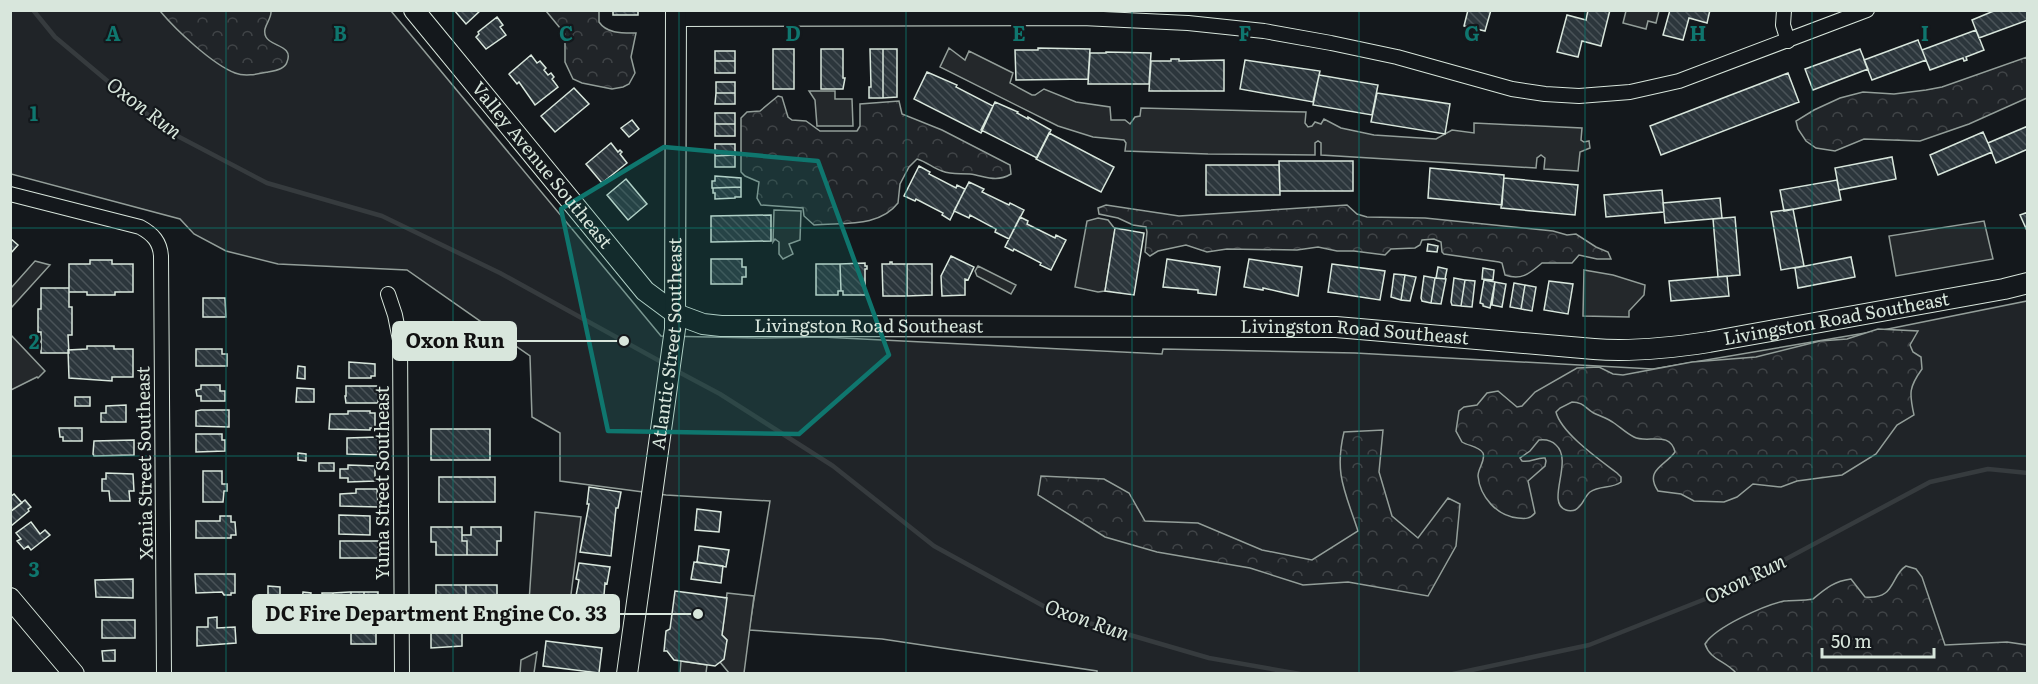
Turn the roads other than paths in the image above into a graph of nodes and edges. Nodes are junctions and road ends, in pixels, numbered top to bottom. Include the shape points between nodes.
1 (414, 10) edge
2 (1784, 10) edge
3 (1867, 10) edge
4 (676, 15) edge
5 (1788, 41) junction
6 (10, 194) edge
7 (2028, 284) edge
8 (388, 294) dead end
9 (676, 314) junction
10 (10, 598) edge
11 (74, 674) edge
12 (164, 674) edge
13 (402, 674) edge
14 (627, 674) edge

1 - 9 street, Valley Avenue Southeast via 645,291
2 - 5 street
3 - 5 street
4 - 5 street via 1082,18 1188,23 1331,43 1512,89 1579,96 1667,85
4 - 9 street, Atlantic Street Southeast
6 - 12 street, Xenia Street Southeast via 140,227 159,244
7 - 9 street, Livingston Road Southeast via 1701,343 1635,350 1336,327 740,326 703,324
8 - 13 street, Yuma Street Southeast via 400,339
9 - 14 street, Atlantic Street Southeast
10 - 11 street

